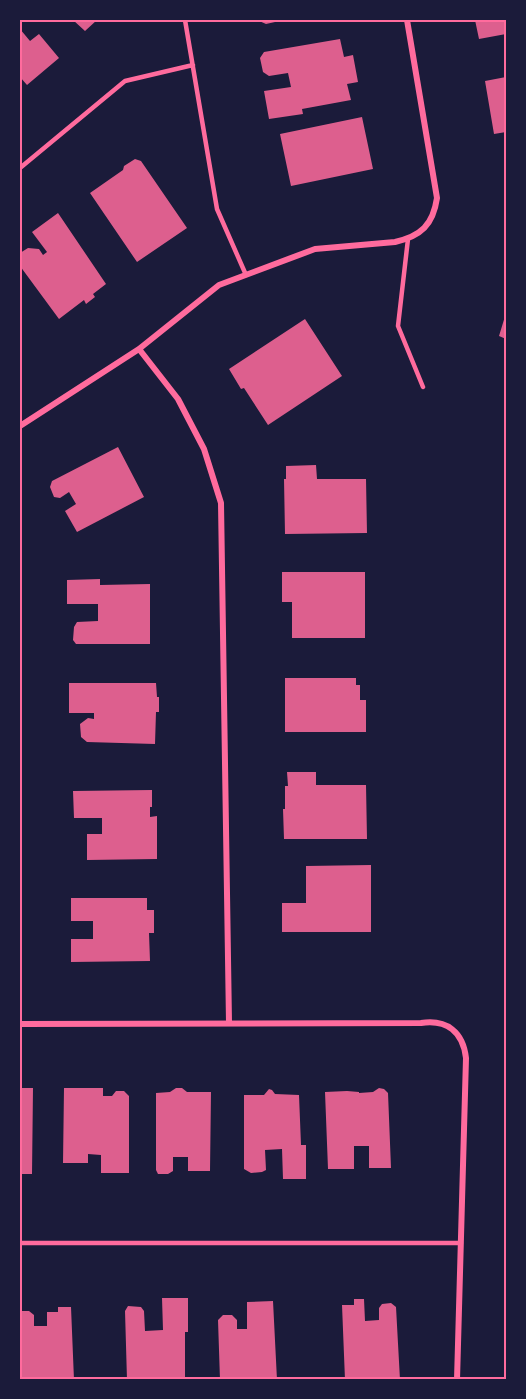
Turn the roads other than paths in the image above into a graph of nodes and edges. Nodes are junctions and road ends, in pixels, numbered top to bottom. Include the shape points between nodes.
1 (185, 20) edge
2 (407, 20) edge
3 (193, 65) junction
4 (20, 168) edge
5 (408, 239) junction
6 (246, 275) junction
7 (139, 349) junction
8 (423, 387) dead end
9 (20, 426) edge
10 (229, 1023) junction
11 (20, 1024) edge
12 (20, 1243) edge
13 (461, 1243) junction
14 (457, 1380) edge

1 - 3 lane
2 - 5 street via 437,198 429,223
3 - 4 lane via 124,81
3 - 6 lane via 217,209
5 - 6 street via 315,249
5 - 8 lane via 398,326
6 - 7 street via 219,285
7 - 9 street
7 - 10 street via 178,399 204,449 221,503
10 - 11 street
10 - 13 street via 432,1021 452,1029 465,1047 466,1058
12 - 13 lane
13 - 14 street

